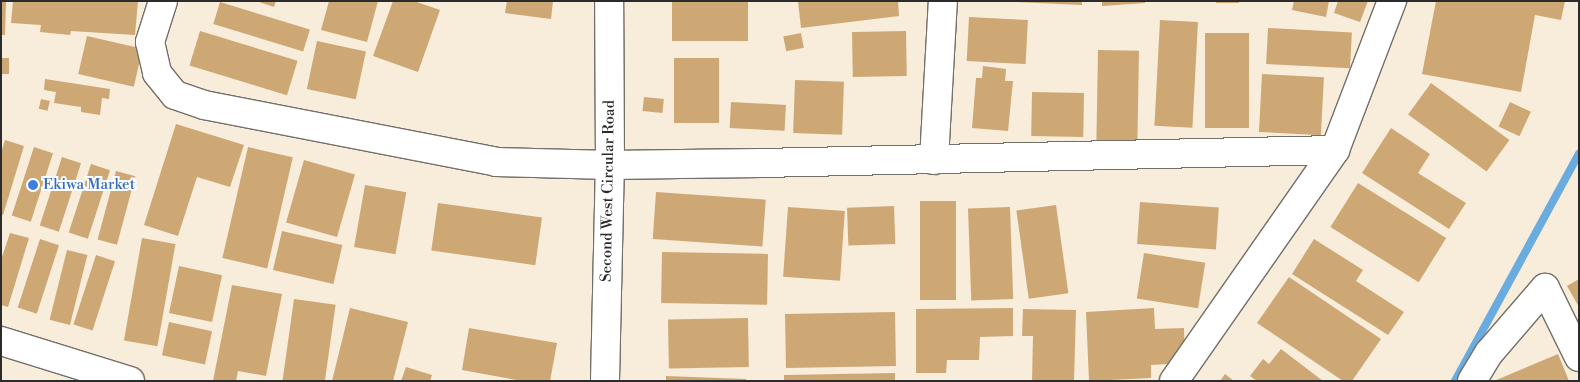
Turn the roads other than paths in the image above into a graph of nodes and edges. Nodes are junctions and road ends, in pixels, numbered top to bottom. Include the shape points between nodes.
1 (163, 1) edge
2 (609, 1) edge
3 (943, 1) edge
4 (1392, 1) edge
5 (1335, 150) junction
6 (934, 160) junction
7 (610, 165) junction
8 (1, 341) edge
9 (1579, 357) edge
10 (130, 381) edge
11 (605, 381) edge
12 (1174, 381) edge
13 (1472, 381) edge

1 - 7 street via 150,42 157,73 175,95 204,105 496,162
2 - 7 street, Second West Circular Road
3 - 6 street
4 - 5 street
5 - 6 street
5 - 12 street
6 - 7 street
7 - 11 street, Second West Circular Road
8 - 10 street
9 - 13 street via 1545,288 1490,353

